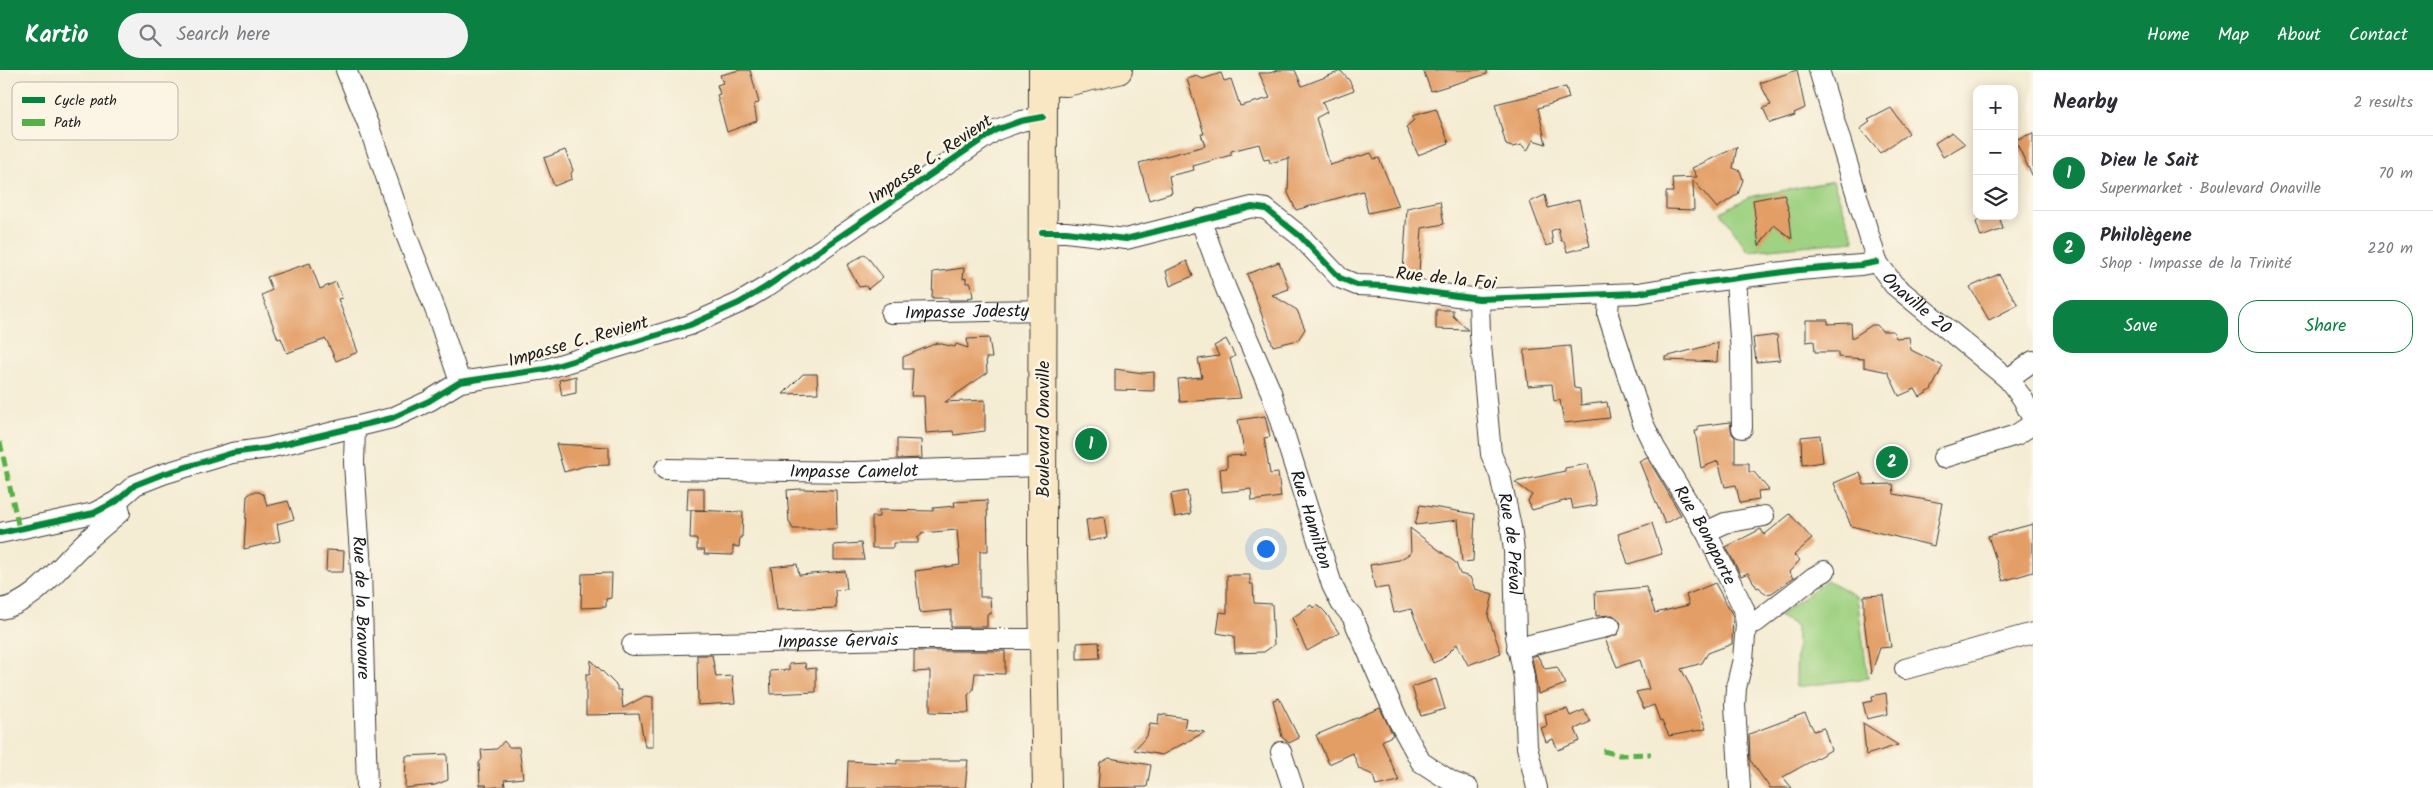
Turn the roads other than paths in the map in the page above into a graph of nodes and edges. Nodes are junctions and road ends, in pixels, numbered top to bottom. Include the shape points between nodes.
1 (346, 70) edge
2 (1118, 70) edge
3 (1821, 71) edge
4 (1043, 76) edge
5 (1043, 117) junction
6 (1200, 219) junction
7 (1042, 232) junction
8 (1877, 262) junction
9 (1736, 279) junction
10 (1609, 295) junction
11 (1479, 299) junction
12 (1042, 310) junction
13 (892, 313) dead end
14 (2033, 361) edge
15 (2008, 379) junction
16 (460, 382) junction
17 (2033, 420) edge
18 (2033, 424) edge
19 (355, 427) junction
20 (1742, 428) dead end
21 (1943, 458) dead end
22 (1044, 466) junction
23 (665, 470) dead end
24 (117, 501) junction
25 (1764, 516) dead end
26 (1706, 532) junction
27 (0, 533) edge
28 (1825, 571) dead end
29 (0, 609) edge
30 (1746, 625) junction
31 (1610, 626) dead end
32 (2033, 633) edge
33 (1044, 638) junction
34 (632, 644) dead end
35 (1517, 648) junction
36 (1906, 669) dead end
37 (1281, 752) dead end
38 (1533, 786) edge
39 (367, 788) edge
40 (1048, 788) edge
41 (1293, 788) edge
42 (1468, 788) edge
43 (1740, 788) edge

1 - 16 street
2 - 4 street via 1066,82
3 - 8 street, Onaville 20
4 - 5 street, Boulevard Onaville
5 - 7 street, Boulevard Onaville
5 - 16 street, Impasse C. Revient via 1020,120 996,130 739,304 690,325 546,369
6 - 7 street, Rue de la Foi via 1126,239
6 - 11 street, Rue de la Foi via 1252,207 1266,210 1300,236 1340,278 1357,285
6 - 42 street, Rue Hamilton via 1226,290 1274,399 1332,585 1352,616 1416,754 1433,770
7 - 12 street, Boulevard Onaville
8 - 9 street, Rue de la Foi
8 - 15 street, Onaville 20 via 1894,285
9 - 10 street, Rue de la Foi via 1662,291
9 - 20 street
10 - 11 street, Rue de la Foi
10 - 26 street, Rue Bonaparte via 1608,315 1643,423
11 - 35 street, Rue de Préval via 1491,454 1504,496 1514,551
12 - 13 street, Impasse Jodesty
12 - 22 street, Boulevard Onaville
14 - 15 street
15 - 17 street, Onaville 20
16 - 19 street, Impasse C. Revient via 392,418
18 - 21 street via 2016,435
19 - 24 street, Impasse C. Revient via 268,448 232,453 163,474 135,485
19 - 39 street, Rue de la Bravoure
22 - 23 street, Impasse Camelot via 854,472
22 - 33 street, Boulevard Onaville
24 - 27 street, Impasse C. Revient via 94,513
24 - 29 street via 120,512 44,583 24,600
25 - 26 street via 1725,523
26 - 30 street, Rue Bonaparte via 1737,592
28 - 30 street via 1756,622
30 - 43 street, Rue Bonaparte via 1736,688
31 - 35 street
32 - 36 street
33 - 34 street, Impasse Gervais
33 - 40 street, Boulevard Onaville
35 - 38 street, Rue de Préval via 1524,677 1525,722
37 - 41 street

